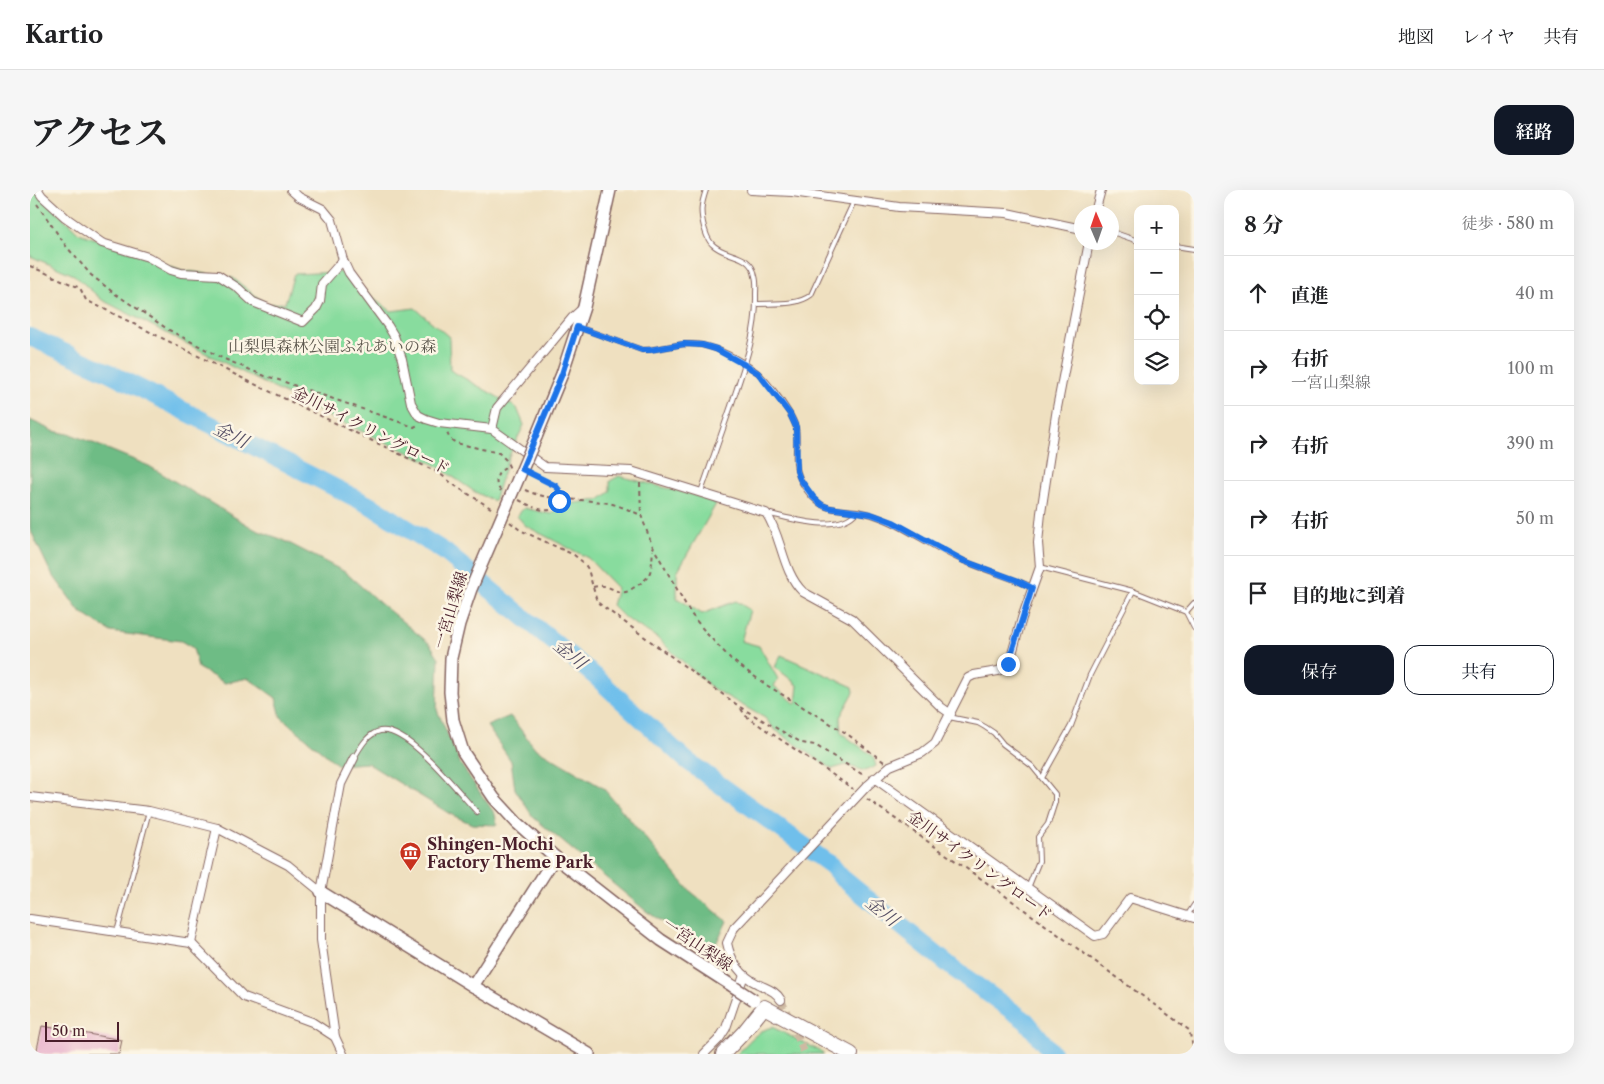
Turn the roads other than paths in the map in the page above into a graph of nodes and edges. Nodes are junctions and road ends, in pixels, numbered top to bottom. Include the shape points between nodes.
1 (38, 190) edge
2 (291, 190) edge
3 (610, 190) edge
4 (706, 190) edge
5 (750, 190) edge
6 (1100, 190) edge
7 (854, 200) junction
8 (1097, 205) edge
9 (1074, 227) edge
10 (1119, 234) edge
11 (1134, 240) edge
12 (1179, 247) edge
13 (1194, 249) edge
14 (1088, 250) edge
15 (343, 260) junction
16 (756, 304) junction
17 (584, 307) junction
18 (577, 327) junction
19 (745, 365) junction
20 (492, 429) junction
21 (701, 492) junction
22 (857, 512) junction
23 (766, 513) junction
24 (1040, 567) junction
25 (1032, 588) junction
26 (1133, 590) junction
27 (1194, 603) edge
28 (1186, 612) junction
29 (1194, 628) edge
30 (950, 716) junction
31 (354, 758) joint
32 (874, 778) junction
33 (1042, 778) junction
34 (30, 798) edge
35 (148, 811) junction
36 (476, 812) dead end
37 (217, 828) junction
38 (555, 856) junction
39 (1028, 888) junction
40 (321, 892) junction
41 (1194, 905) edge
42 (1191, 917) edge
43 (30, 919) edge
44 (117, 932) junction
45 (191, 943) junction
46 (744, 975) junction
47 (473, 986) junction
48 (781, 1000) tunnel mouth
49 (759, 1003) junction
50 (335, 1037) junction
51 (343, 1054) edge
52 (589, 1054) edge
53 (704, 1054) edge
54 (723, 1054) edge
55 (851, 1054) edge

1 - 15 street via 65,217 102,243 148,257 180,273 218,275 253,302 303,322 320,301 322,284
2 - 15 street via 328,214
3 - 17 main road, 一宮山梨線
4 - 16 lane via 701,216 708,238 712,245 740,257 752,268
5 - 7 street
6 - 8 street
7 - 9 street via 899,207 1007,213
7 - 16 lane via 811,295 798,302
10 - 11 lane
12 - 13 lane
14 - 24 street via 1041,513
15 - 20 street via 353,280 394,336 411,403 418,415 445,423
16 - 19 lane
17 - 18 main road, 一宮山梨線
17 - 20 street via 497,408
18 - 19 lane via 642,350 702,345
18 - 38 main road, 一宮山梨線, bridge via 562,374 471,589 451,658 453,720 462,752 494,798
19 - 21 lane
19 - 22 lane via 758,373 790,414 796,427 797,471 814,498 830,508
20 - 21 street via 544,467 640,473
21 - 23 street
22 - 23 lane via 840,522 821,524
22 - 25 lane via 893,522 964,561
23 - 30 street via 797,586 852,619
24 - 25 street
24 - 26 lane
25 - 30 street via 1010,661 998,671 974,674 968,678
26 - 28 lane
26 - 33 lane via 1090,675 1071,726
27 - 28 lane
28 - 29 lane
30 - 32 street via 929,749 890,766
30 - 33 lane via 986,726
31 - 36 lane via 368,737 379,731 391,732 415,746
31 - 40 street via 341,784
32 - 39 street
32 - 46 street, bridge via 734,928 727,943 728,950
33 - 39 lane via 1055,794 1055,802 1048,824 1038,836 1038,861
34 - 35 street
35 - 37 street
35 - 44 lane
37 - 40 street via 288,865
37 - 45 street
38 - 47 main road
38 - 49 main road, 一宮山梨線, bridge via 661,940
39 - 42 street via 1095,936 1103,934 1130,898
40 - 47 main road
40 - 50 street via 321,940
41 - 42 lane
43 - 44 street
44 - 45 street
45 - 50 street via 244,997 312,1022
46 - 48 street via 771,989
46 - 53 street via 726,1028 720,1039
47 - 52 main road
49 - 54 highway via 744,1032
49 - 55 highway
50 - 51 street

